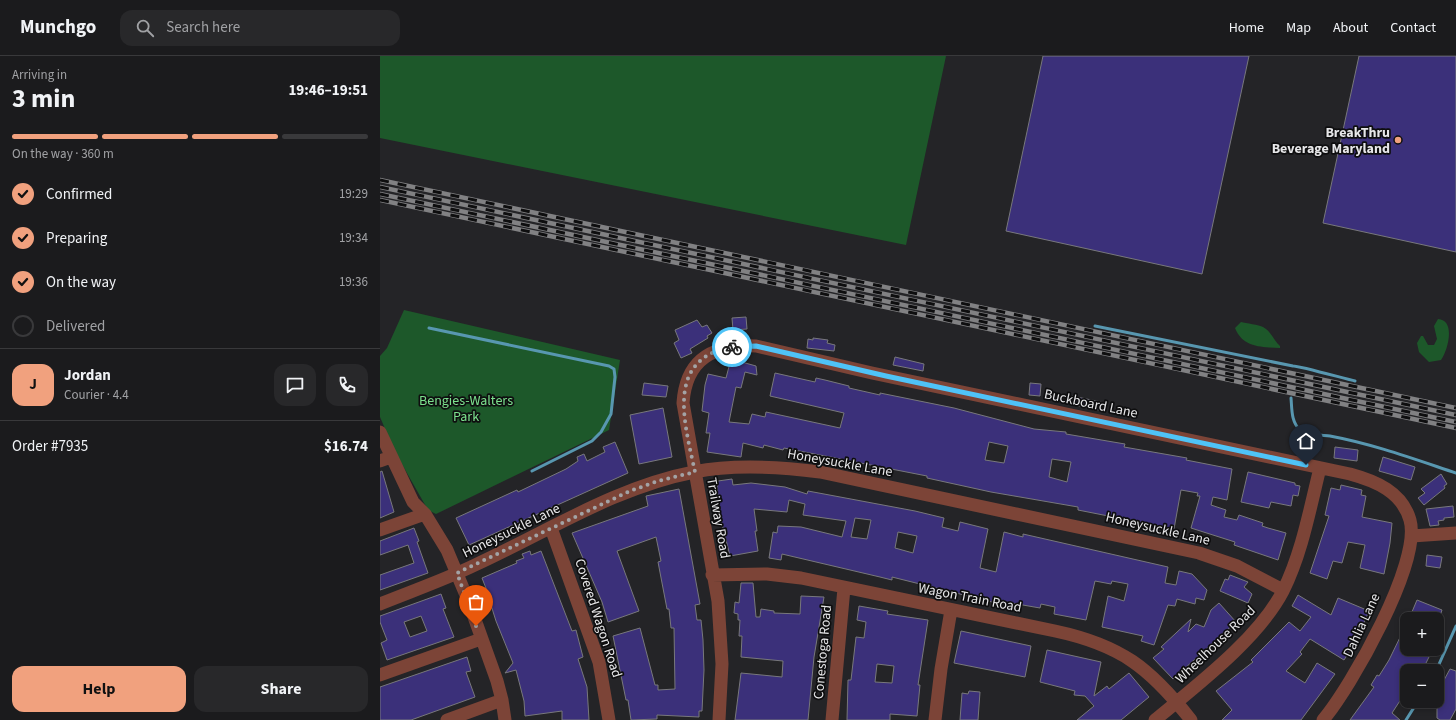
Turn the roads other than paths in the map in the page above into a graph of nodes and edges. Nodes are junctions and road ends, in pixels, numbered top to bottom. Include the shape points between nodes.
1 (731, 347) joint
2 (380, 432) edge
3 (386, 459) edge
4 (1320, 468) junction
5 (695, 472) junction
6 (425, 514) junction
7 (551, 528) junction
8 (380, 530) edge
9 (1456, 533) edge
10 (1412, 536) junction
11 (457, 573) junction
12 (712, 575) junction
13 (844, 588) junction
14 (1283, 590) junction
15 (380, 604) edge
16 (951, 610) junction
17 (481, 639) junction
18 (380, 675) edge
19 (502, 700) junction
20 (1177, 702) junction
21 (447, 720) edge
22 (505, 720) edge
23 (609, 720) edge
24 (718, 720) edge
25 (832, 720) edge
26 (935, 720) edge
27 (1155, 720) edge
28 (1191, 720) edge
29 (1323, 720) edge

1 - 4 street, Buckboard Lane via 756,346
1 - 5 street, Trailway Road via 702,358 696,364 684,391 684,410
2 - 3 street
3 - 6 street via 413,502
4 - 10 street, Buckboard Lane via 1368,479 1388,490 1400,500 1406,510
4 - 14 street, Wheelhouse Road via 1294,564
5 - 7 street, Honeysuckle Lane via 630,491
5 - 12 street, Trailway Road
5 - 14 street, Honeysuckle Lane via 753,467 820,472 1199,553 1237,566
6 - 8 street
6 - 11 street via 447,550
7 - 11 street, Honeysuckle Lane
7 - 23 street, Covered Wagon Road via 599,662
9 - 10 street
10 - 29 street, Dahlia Lane via 1400,578 1373,642 1344,691
11 - 15 street, Honeysuckle Lane
11 - 17 street
12 - 13 street, Wagon Train Road via 785,576
12 - 24 street, Trailway Road via 718,601 722,649
13 - 16 street, Wagon Train Road
13 - 25 street, Conestoga Road
14 - 20 street, Wheelhouse Road via 1257,628
16 - 20 street, Wagon Train Road via 1070,634 1103,644 1145,670
16 - 26 street
17 - 18 street
17 - 19 street
19 - 21 street
19 - 22 street
20 - 27 street, Wheelhouse Road
20 - 28 street, Wagon Train Road

